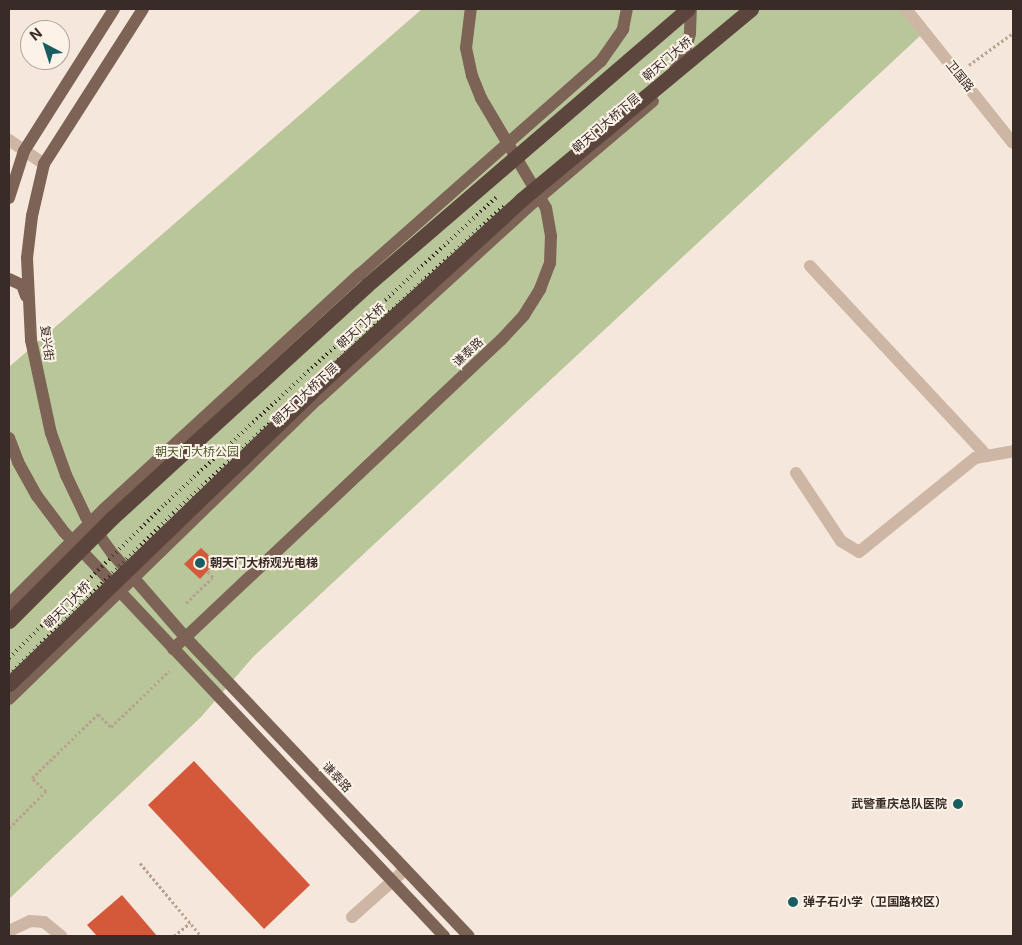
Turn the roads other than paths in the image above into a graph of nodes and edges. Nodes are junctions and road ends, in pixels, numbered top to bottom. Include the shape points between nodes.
1 (114, 9) edge
2 (143, 9) edge
3 (471, 9) edge
4 (627, 9) edge
5 (689, 9) edge
6 (751, 9) edge
7 (906, 9) edge
8 (9, 140) edge
9 (1013, 142) edge
10 (24, 151) junction
11 (44, 164) junction
12 (9, 198) edge
13 (810, 266) dead end
14 (9, 279) edge
15 (28, 301) junction
16 (9, 438) edge
17 (1013, 451) edge
18 (987, 456) junction
19 (796, 473) dead end
20 (9, 604) edge
21 (9, 621) edge
22 (185, 637) junction
23 (173, 649) junction
24 (9, 684) edge
25 (9, 699) edge
26 (406, 870) junction
27 (393, 882) junction
28 (352, 917) dead end
29 (9, 931) edge
30 (61, 936) edge
31 (444, 936) edge
32 (469, 936) edge

1 - 10 main road
2 - 11 main road, 复兴街
3 - 22 main road, 谦泰路 via 466,48 472,76 481,98 546,208 551,236 550,264 540,289 524,315 501,340
4 - 20 main road, bridge via 623,29 601,61 345,288 103,510
5 - 21 highway, 朝天门大桥, bridge via 360,292 112,518
5 - 25 main road, 朝天门大桥下层, bridge via 690,33 683,58 653,101 527,208 325,392
6 - 24 highway, 朝天门大桥, bridge via 521,200 311,392
7 - 9 street, 卫国路
8 - 10 street
10 - 11 street
10 - 12 main road
11 - 15 main road, 复兴街 via 30,233
13 - 18 street
14 - 15 main road via 22,286
15 - 22 main road, 复兴街 via 38,384 66,476 86,516 112,553
16 - 23 main road via 37,496 64,532
17 - 18 street
18 - 19 street via 975,458 859,552 840,541
22 - 23 main road, 谦泰路
22 - 26 main road, 谦泰路
23 - 27 main road
26 - 27 street
26 - 32 main road, 谦泰路
27 - 28 street
27 - 31 main road
29 - 30 street via 30,921 44,922

